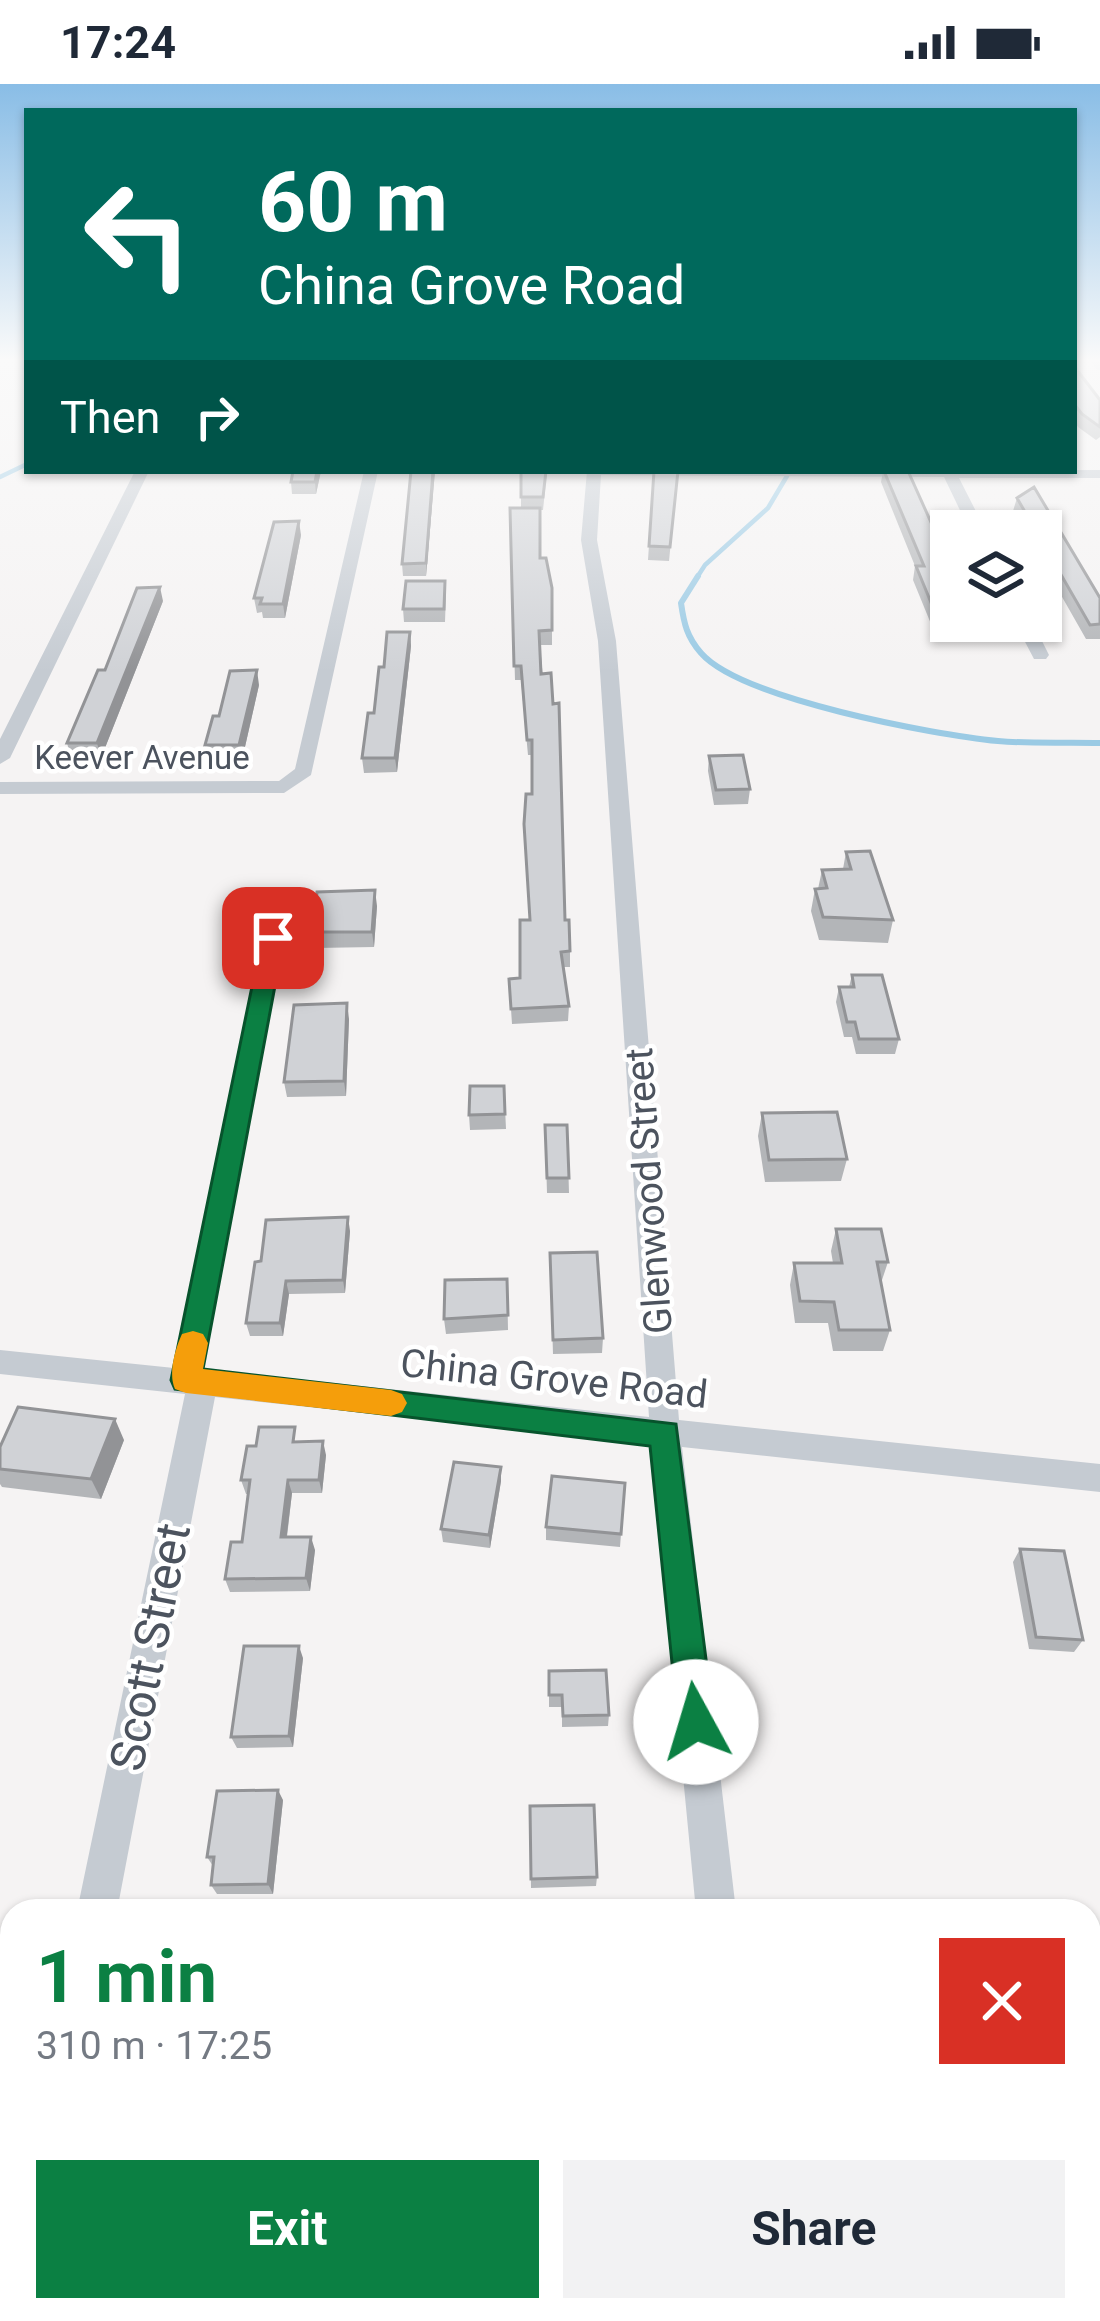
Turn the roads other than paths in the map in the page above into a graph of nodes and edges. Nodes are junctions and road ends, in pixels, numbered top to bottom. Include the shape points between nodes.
1 (141, 474) edge
2 (370, 474) edge
3 (594, 474) edge
4 (950, 474) edge
5 (968, 510) edge
6 (1034, 642) edge
7 (1040, 655) dead end
8 (0, 758) edge
9 (0, 788) edge
10 (282, 894) dead end
11 (0, 1362) edge
12 (194, 1381) junction
13 (665, 1434) junction
14 (1100, 1478) edge
15 (100, 1899) edge
16 (715, 1899) edge

1 - 8 street
2 - 9 street, Keever Avenue via 304,771 284,787
3 - 13 street, Glenwood Street via 589,540 607,641
4 - 5 street
6 - 7 street
10 - 12 street, Scott Street
11 - 12 street, China Grove Road
12 - 13 street, China Grove Road
12 - 15 street, Scott Street
13 - 14 street, China Grove Road
13 - 16 street, Glenwood Street

